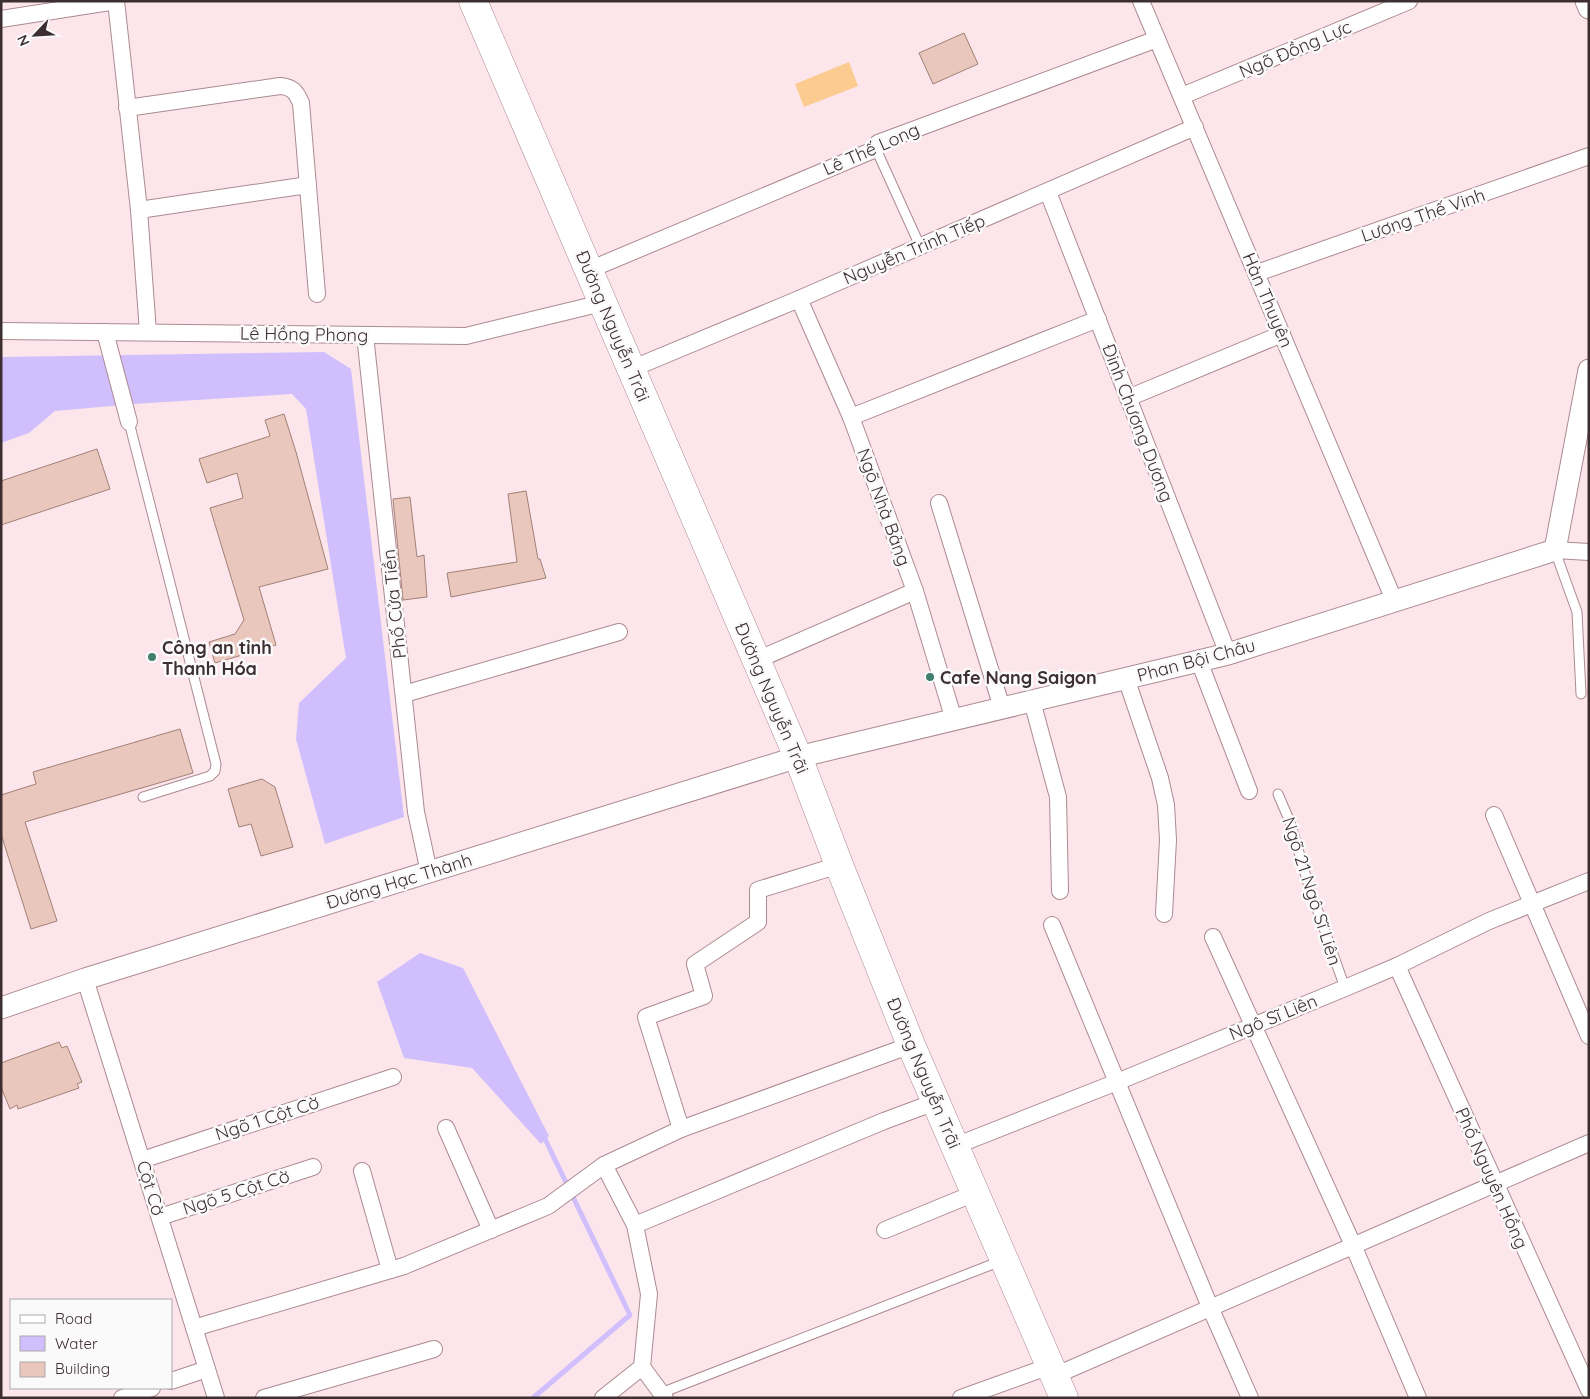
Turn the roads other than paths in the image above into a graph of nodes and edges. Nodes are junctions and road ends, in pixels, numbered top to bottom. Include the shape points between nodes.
1 (116, 1) edge
2 (473, 1) edge
3 (1141, 1) edge
4 (1409, 1) edge
5 (1586, 1) edge
6 (1589, 8) edge
7 (1, 19) edge
8 (1157, 38) junction
9 (1182, 96) junction
10 (126, 108) junction
11 (1195, 127) junction
12 (876, 149) junction
13 (1589, 156) edge
14 (308, 185) junction
15 (1048, 192) junction
16 (139, 210) junction
17 (920, 246) junction
18 (589, 270) junction
19 (1257, 273) junction
20 (317, 294) dead end
21 (799, 299) junction
22 (602, 303) junction
23 (1098, 319) junction
24 (1, 331) edge
25 (106, 332) junction
26 (148, 332) junction
27 (365, 334) junction
28 (1282, 334) junction
29 (631, 368) junction
30 (1589, 370) edge
31 (1128, 398) junction
32 (851, 417) junction
33 (129, 422) joint
34 (939, 503) dead end
35 (1555, 550) junction
36 (1589, 552) edge
37 (915, 591) junction
38 (1394, 600) junction
39 (620, 632) dead end
40 (1578, 640) junction
41 (1589, 640) edge
42 (1228, 654) junction
43 (756, 660) junction
44 (1199, 661) junction
45 (1126, 678) junction
46 (404, 694) junction
47 (1581, 694) dead end
48 (1032, 701) junction
49 (1002, 708) junction
50 (954, 720) junction
51 (798, 757) junction
52 (1249, 792) dead end
53 (1278, 794) dead end
54 (143, 797) dead end
55 (1494, 815) dead end
56 (839, 865) junction
57 (428, 872) junction
58 (1589, 881) edge
59 (1060, 891) dead end
60 (1532, 903) junction
61 (1164, 914) dead end
62 (1052, 925) dead end
63 (1212, 937) dead end
64 (1397, 966) junction
65 (85, 979) junction
66 (1345, 988) junction
67 (1, 1008) edge
68 (1253, 1026) junction
69 (1589, 1036) edge
70 (911, 1045) junction
71 (393, 1077) dead end
72 (1117, 1082) junction
73 (935, 1102) junction
74 (446, 1128) dead end
75 (681, 1129) junction
76 (1589, 1143) edge
77 (955, 1146) junction
78 (142, 1160) junction
79 (604, 1165) junction
80 (313, 1168) dead end
81 (362, 1171) dead end
82 (1494, 1184) junction
83 (975, 1193) junction
84 (160, 1217) junction
85 (635, 1225) junction
86 (491, 1230) junction
87 (885, 1230) dead end
88 (1352, 1245) junction
89 (1004, 1260) junction
90 (390, 1270) junction
91 (1210, 1307) junction
92 (194, 1328) junction
93 (434, 1349) dead end
94 (642, 1367) junction
95 (207, 1369) junction
96 (1056, 1380) edge
97 (172, 1381) edge
98 (149, 1389) edge
99 (1589, 1390) edge
100 (663, 1396) edge
101 (122, 1398) edge
102 (216, 1398) edge
103 (264, 1398) edge
104 (602, 1398) edge
105 (962, 1398) edge
106 (1250, 1398) edge
107 (1418, 1398) edge

1 - 7 street
1 - 10 street
2 - 18 highway, Đường Nguyễn Trãi
3 - 8 street, Hàn Thuyên
4 - 9 street, Ngõ Đồng Lực
5 - 6 street
8 - 9 street, Hàn Thuyên
8 - 12 street, Lê Thế Long via 878,142
9 - 11 street, Hàn Thuyên
10 - 14 street via 290,87 301,103
10 - 16 street
11 - 15 street, Nguyễn Trinh Tiếp
11 - 19 street, Hàn Thuyên
12 - 17 lane
12 - 18 street, Lê Thế Long
13 - 19 street, Lương Thế Vinh
14 - 16 street
14 - 20 street
15 - 17 street, Nguyễn Trinh Tiếp
15 - 23 street, Đinh Chương Dương
16 - 26 street
17 - 21 street, Nguyễn Trinh Tiếp
18 - 22 highway, Đường Nguyễn Trãi
19 - 28 street, Hàn Thuyên
21 - 29 street, Nguyễn Trinh Tiếp
21 - 32 street, Ngõ Nhà Bảng
22 - 27 street, Lê Hồng Phong via 466,336
22 - 29 highway, Đường Nguyễn Trãi
23 - 31 street, Đinh Chương Dương
23 - 32 street
24 - 25 street, Lê Hồng Phong
25 - 26 street, Lê Hồng Phong
25 - 33 street
26 - 27 street, Lê Hồng Phong
27 - 46 street, Phố Cửa Tiền
28 - 31 street
28 - 38 street, Hàn Thuyên
29 - 43 highway, Đường Nguyễn Trãi
30 - 35 street
31 - 42 street, Đinh Chương Dương
32 - 37 street, Ngõ Nhà Bảng
33 - 54 lane via 216,764 210,776
34 - 49 street
35 - 36 street, Phan Bội Châu
35 - 38 street, Phan Bội Châu
35 - 40 lane via 1577,612
37 - 43 street
37 - 50 street, Ngõ Nhà Bảng
38 - 42 street, Phan Bội Châu
39 - 46 street
40 - 41 lane
40 - 47 lane
42 - 44 street, Phan Bội Châu
43 - 51 highway, Đường Nguyễn Trãi
44 - 45 street, Phan Bội Châu
44 - 52 street
45 - 48 street, Phan Bội Châu
45 - 61 street via 1160,778 1166,806 1168,840
46 - 57 street, Phố Cửa Tiền via 416,812
48 - 49 street, Phan Bội Châu
48 - 59 street via 1058,797
49 - 50 street, Phan Bội Châu
50 - 51 street, Phan Bội Châu
51 - 56 highway, Đường Nguyễn Trãi
51 - 57 street, Đường Hạc Thành
53 - 66 lane, Ngõ 21 Ngô Sĩ Liên
55 - 60 street
56 - 70 highway, Đường Nguyễn Trãi
56 - 75 street via 758,890 758,922 695,964 704,996 646,1017
57 - 65 street, Đường Hạc Thành
58 - 60 street, Ngô Sĩ Liên
60 - 64 street, Ngô Sĩ Liên
60 - 69 street
62 - 72 street
63 - 68 street
64 - 66 street, Ngô Sĩ Liên
64 - 82 street, Phố Nguyên Hồng
65 - 67 street, Đường Hạc Thành
65 - 78 street, Cột Cờ
66 - 68 street, Ngô Sĩ Liên
68 - 72 street, Ngô Sĩ Liên
68 - 88 street
70 - 73 highway, Đường Nguyễn Trãi
70 - 75 street
71 - 78 street, Ngõ 1 Cột Cờ
72 - 77 street, Ngô Sĩ Liên
72 - 91 street
73 - 77 highway, Đường Nguyễn Trãi
73 - 85 street
74 - 86 street
75 - 79 street
76 - 82 street
77 - 83 highway, Đường Nguyễn Trãi
78 - 84 street, Cột Cờ
79 - 85 street
79 - 86 street via 548,1206
80 - 84 street, Ngõ 5 Cột Cờ
81 - 90 street
82 - 88 street
82 - 99 street, Phố Nguyên Hồng
83 - 87 street
83 - 89 highway, Đường Nguyễn Trãi
84 - 92 street, Cột Cờ
85 - 94 street via 650,1294
86 - 90 street
88 - 91 street
88 - 107 street
89 - 96 highway, Đường Nguyễn Trãi
89 - 100 lane
90 - 92 street
91 - 96 street
91 - 106 street
92 - 95 street, Cột Cờ
93 - 103 street
94 - 100 street
94 - 104 street
95 - 97 street
95 - 102 street, Cột Cờ
96 - 105 street
98 - 101 street

